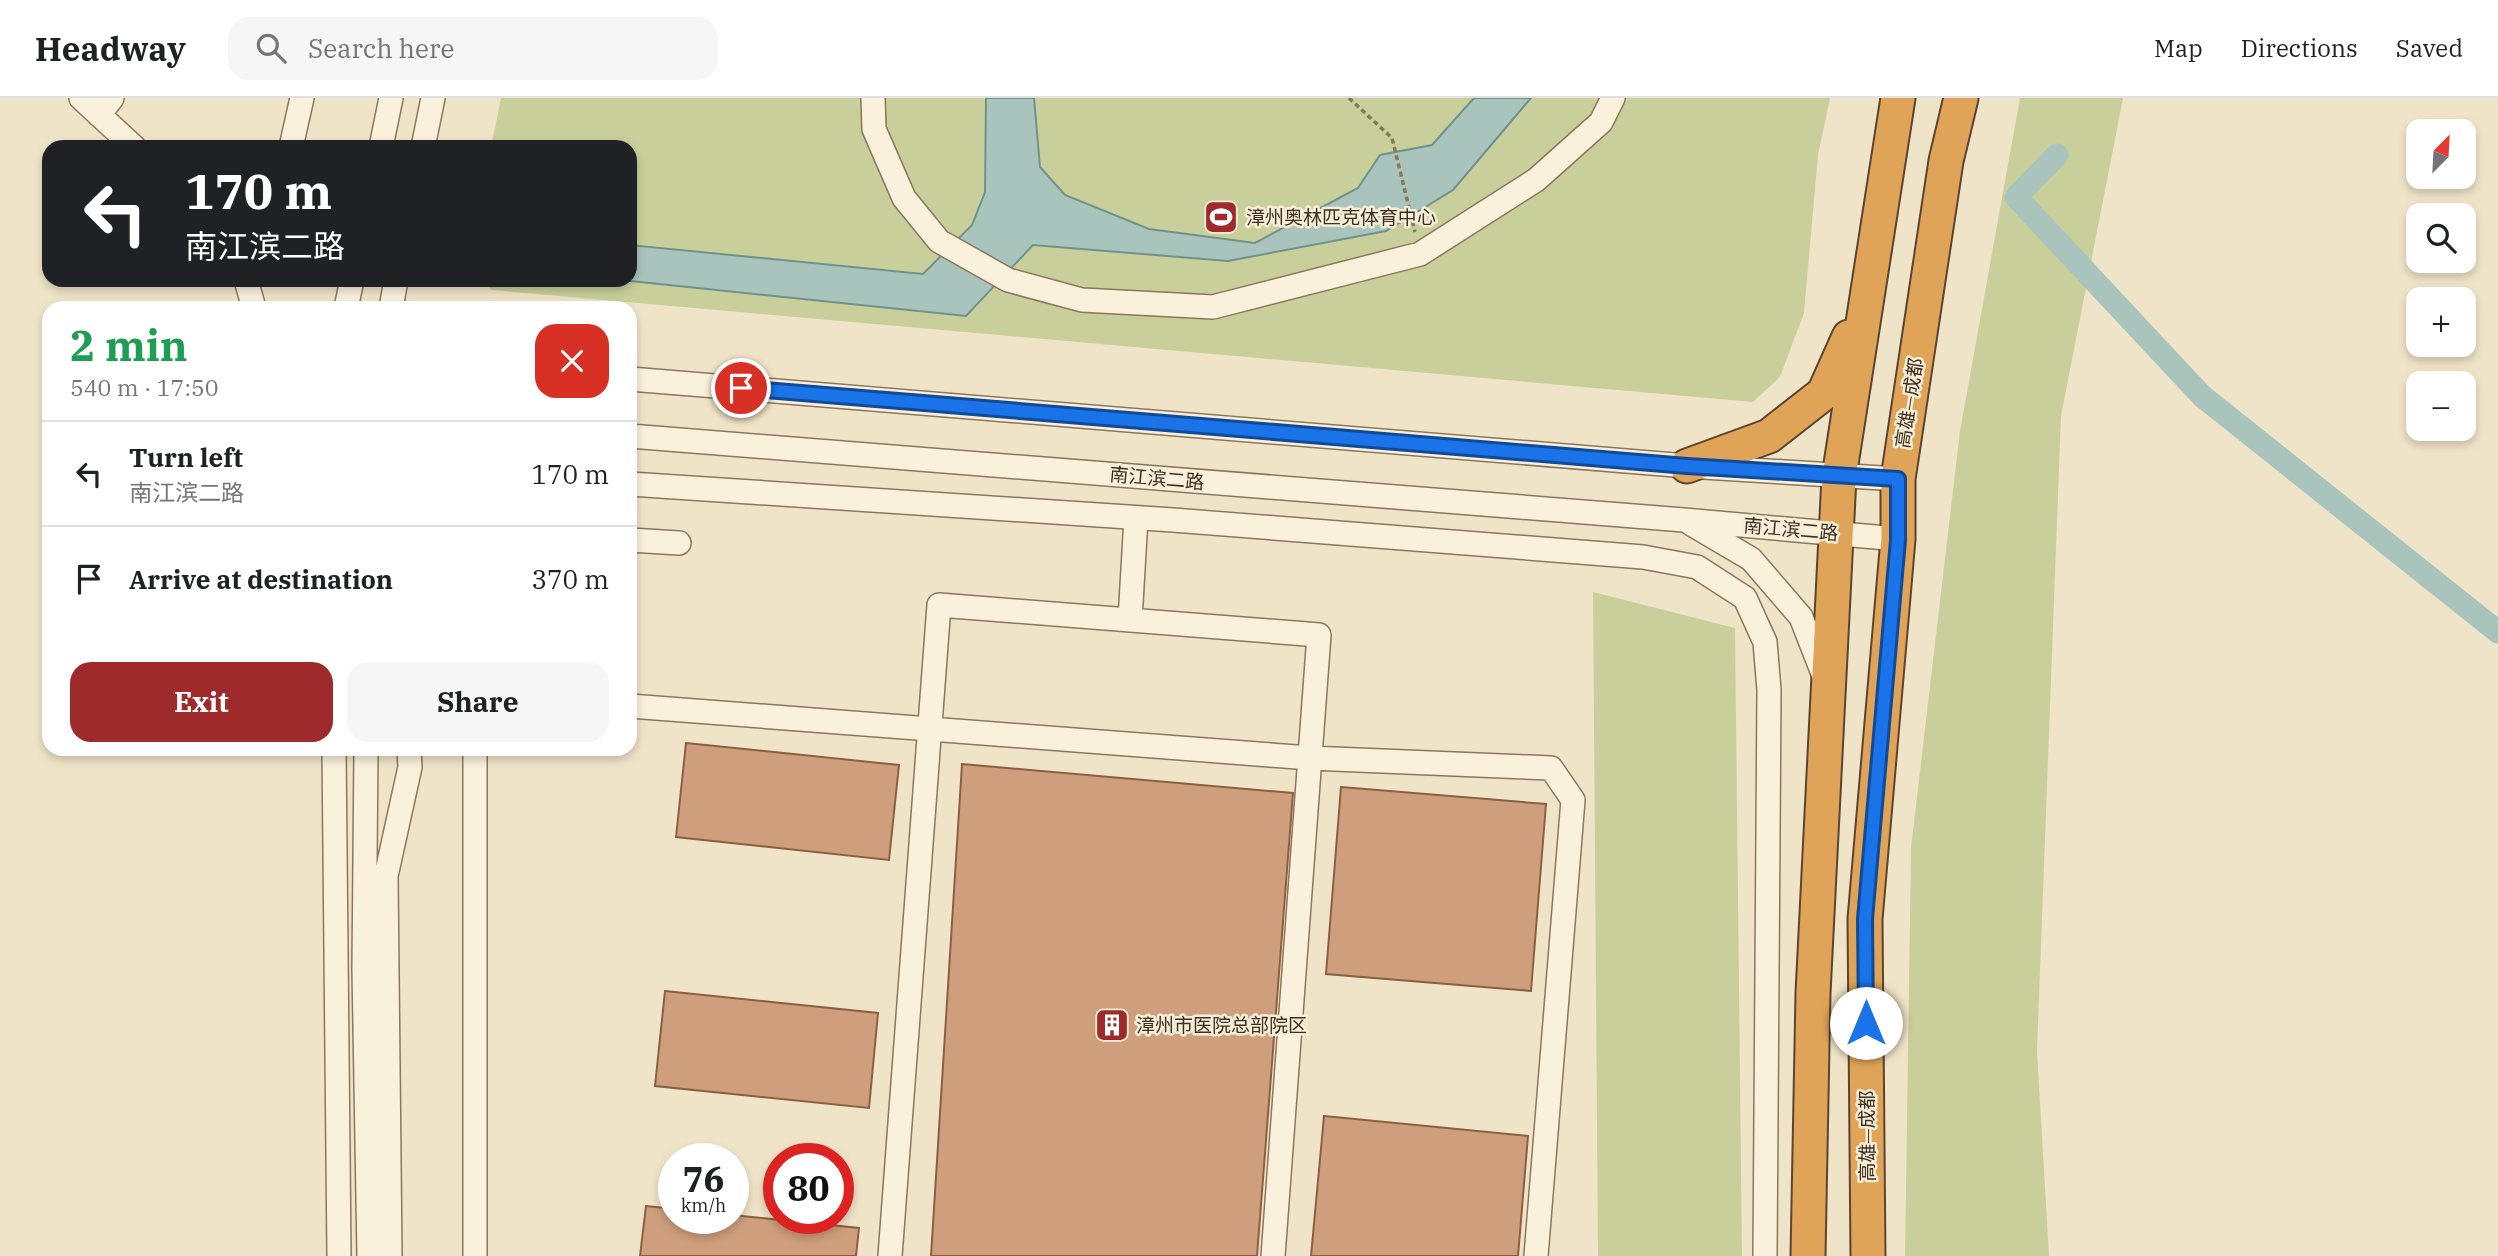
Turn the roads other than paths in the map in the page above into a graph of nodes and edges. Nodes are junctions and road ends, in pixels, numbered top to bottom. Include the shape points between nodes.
1 (81, 98) edge
2 (302, 98) edge
3 (391, 98) edge
4 (433, 98) edge
5 (873, 98) edge
6 (1613, 98) edge
7 (1898, 98) edge
8 (1961, 98) edge
9 (105, 106) edge
10 (129, 140) edge
11 (293, 140) edge
12 (382, 140) edge
13 (424, 140) edge
14 (1866, 300) junction
15 (637, 380) edge
16 (637, 437) edge
17 (1687, 466) junction
18 (1839, 477) junction
19 (1898, 479) junction
20 (637, 484) edge
21 (1136, 517) junction
22 (1684, 520) junction
23 (1836, 533) junction
24 (637, 540) edge
25 (1898, 540) junction
26 (679, 543) dead end
27 (1130, 620) junction
28 (1828, 687) junction
29 (637, 707) edge
30 (930, 729) junction
31 (334, 756) edge
32 (366, 756) edge
33 (409, 756) edge
34 (475, 756) edge
35 (1310, 758) junction
36 (339, 1256) edge
37 (369, 1256) edge
38 (390, 1256) edge
39 (475, 1256) edge
40 (890, 1256) edge
41 (1273, 1256) edge
42 (1536, 1256) edge
43 (1765, 1256) edge
44 (1808, 1256) edge
45 (1868, 1256) edge

1 - 9 street
2 - 11 street
3 - 12 street
4 - 13 street
5 - 6 street via 874,129 904,198 939,241 1008,280 1082,300 1213,307 1420,254 1536,180 1601,122
7 - 14 highway
8 - 19 highway, 高雄—成都 via 1946,161
9 - 10 street
14 - 17 highway via 1824,393 1769,436
14 - 18 highway
15 - 17 street
16 - 22 street, 南江滨二路
17 - 18 street
18 - 19 street
18 - 23 highway
19 - 25 highway, 高雄—成都
20 - 21 street
21 - 27 street
21 - 43 street via 1643,557 1698,567 1745,598 1765,642 1769,690
22 - 23 street, 南江滨二路
22 - 28 street, 南江滨二路 via 1751,559 1801,617
23 - 25 street, 南江滨二路
23 - 28 highway
24 - 26 street
25 - 45 highway, 高雄—成都 via 1865,919
27 - 30 street via 939,605
27 - 35 street via 1320,635
28 - 44 highway via 1813,993
29 - 30 street
30 - 35 street
30 - 40 street
31 - 36 street
32 - 37 street
33 - 38 street via 386,876
34 - 39 street
35 - 41 street
35 - 42 street via 1551,768 1573,800

